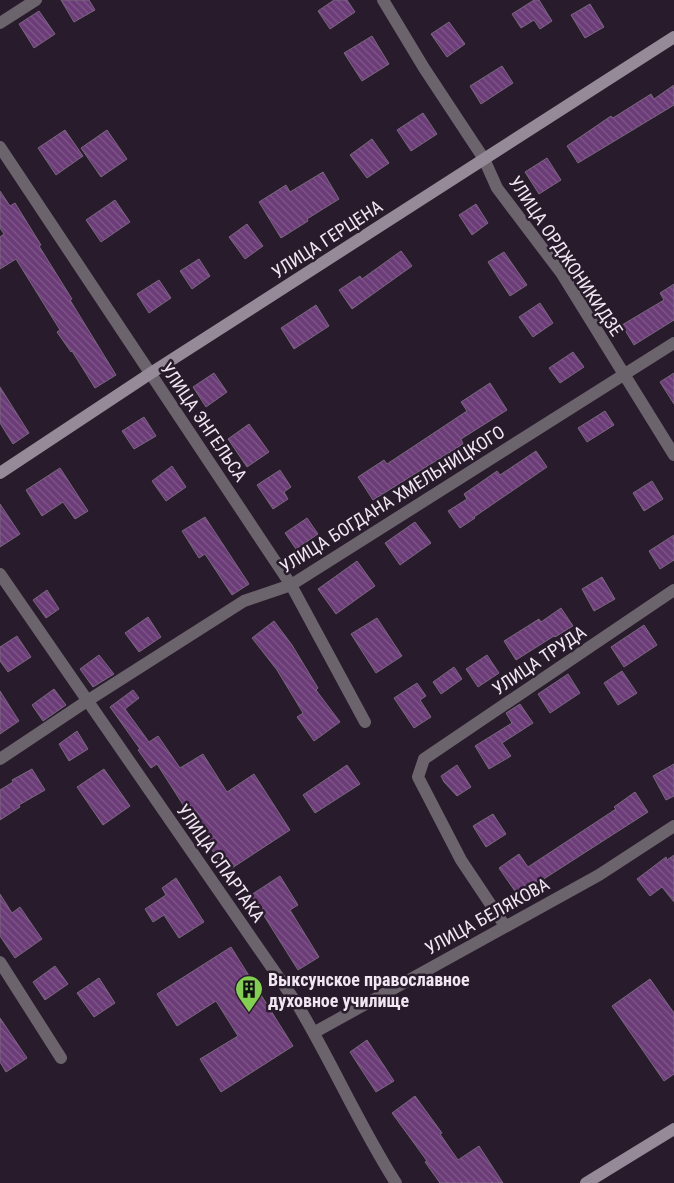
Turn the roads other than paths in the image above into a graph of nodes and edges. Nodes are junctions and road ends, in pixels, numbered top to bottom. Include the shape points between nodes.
1 (36, 0) edge
2 (383, 0) edge
3 (0, 23) edge
4 (674, 37) edge
5 (0, 147) edge
6 (484, 159) junction
7 (674, 343) edge
8 (150, 373) junction
9 (624, 374) junction
10 (674, 454) edge
11 (0, 473) edge
12 (0, 574) edge
13 (291, 585) junction
14 (674, 590) edge
15 (87, 701) junction
16 (366, 722) dead end
17 (0, 759) edge
18 (674, 826) edge
19 (505, 926) junction
20 (0, 962) edge
21 (315, 1032) junction
22 (61, 1058) dead end
23 (674, 1129) edge
24 (396, 1183) edge
25 (586, 1183) edge

1 - 3 street
2 - 6 street, УЛИЦА ОРДЖОНИКИДЗЕ
4 - 6 street, УЛИЦА ГЕРЦЕНА
5 - 8 street, УЛИЦА ЭНГЕЛЬСА
6 - 8 street, УЛИЦА ГЕРЦЕНА
6 - 9 street, УЛИЦА ОРДЖОНИКИДЗЕ via 497,188 562,274
7 - 9 street, УЛИЦА БОГДАНА ХМЕЛЬНИЦКОГО
8 - 11 street, УЛИЦА ГЕРЦЕНА
8 - 13 street, УЛИЦА ЭНГЕЛЬСА
9 - 10 street, УЛИЦА ОРДЖОНИКИДЗЕ
9 - 13 street, УЛИЦА БОГДАНА ХМЕЛЬНИЦКОГО
12 - 15 street, УЛИЦА СПАРТАКА
13 - 15 street, УЛИЦА БОГДАНА ХМЕЛЬНИЦКОГО via 244,601
13 - 16 street, УЛИЦА ЭНГЕЛЬСА
14 - 19 street, УЛИЦА ТРУДА via 424,759 418,777 461,860
15 - 17 street, УЛИЦА БОГДАНА ХМЕЛЬНИЦКОГО
15 - 21 street, УЛИЦА СПАРТАКА
18 - 19 street, УЛИЦА БЕЛЯКОВА via 599,875
19 - 21 street, УЛИЦА БЕЛЯКОВА
20 - 22 street
21 - 24 street, УЛИЦА СПАРТАКА via 375,1150
23 - 25 street

